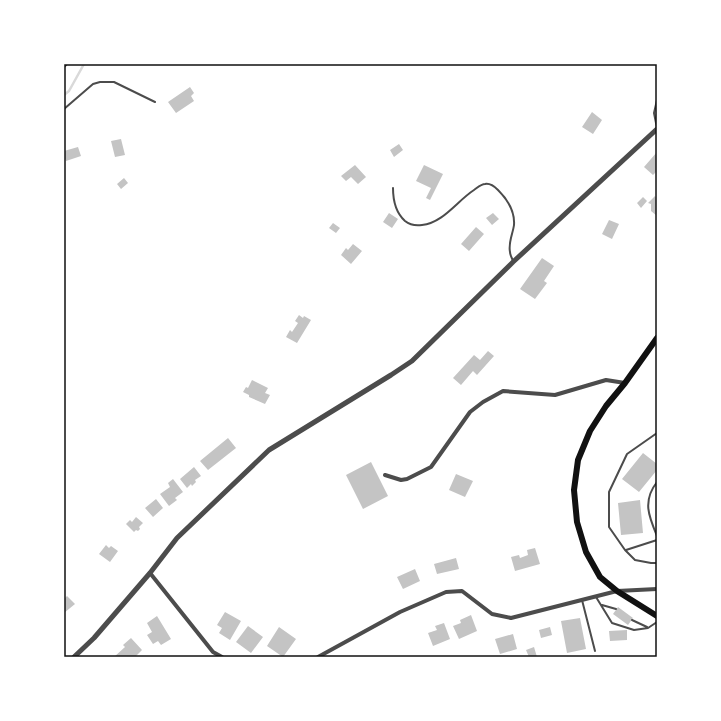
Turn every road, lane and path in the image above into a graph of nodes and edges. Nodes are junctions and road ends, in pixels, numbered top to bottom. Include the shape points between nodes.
1 (657, 100) edge
2 (155, 102) dead end
3 (64, 109) edge
4 (657, 129) edge
5 (393, 188) dead end
6 (513, 262) junction
7 (657, 338) edge
8 (625, 383) junction
9 (657, 433) edge
10 (385, 475) dead end
11 (657, 482) edge
12 (656, 531) edge
13 (657, 536) edge
14 (657, 540) edge
15 (625, 550) junction
16 (657, 563) edge
17 (150, 573) junction
18 (657, 589) edge
19 (617, 591) junction
20 (596, 596) junction
21 (582, 600) junction
22 (601, 605) junction
23 (616, 609) dead end
24 (657, 616) edge
25 (632, 620) dead end
26 (657, 622) edge
27 (648, 628) junction
28 (595, 651) dead end
29 (74, 657) edge
30 (222, 657) edge
31 (318, 657) edge

1 - 4 lane via 654,113
2 - 3 lane via 114,82 100,82 93,84
4 - 6 street
5 - 6 lane via 395,207 399,214 415,226 436,222 472,191 485,184 491,184 498,189 514,216 510,252
6 - 17 street via 412,361 269,450 177,538
7 - 8 main road
8 - 10 street via 606,380 555,395 503,391 470,412 432,467 407,479 401,480
8 - 19 main road via 590,431 578,460 574,490 577,522 586,552 600,577
9 - 15 lane via 627,454 609,492 609,527
11 - 12 lane via 648,500 649,516
12 - 13 lane
14 - 15 lane
15 - 16 lane via 634,560
17 - 29 street via 94,638
17 - 30 street via 213,652
18 - 19 street
19 - 20 street
19 - 24 main road
20 - 21 street
20 - 22 lane
21 - 28 lane
21 - 31 street via 511,618 492,614 462,591 446,592 400,612
22 - 23 lane
22 - 27 lane via 612,624 634,630
25 - 27 lane
26 - 27 lane

